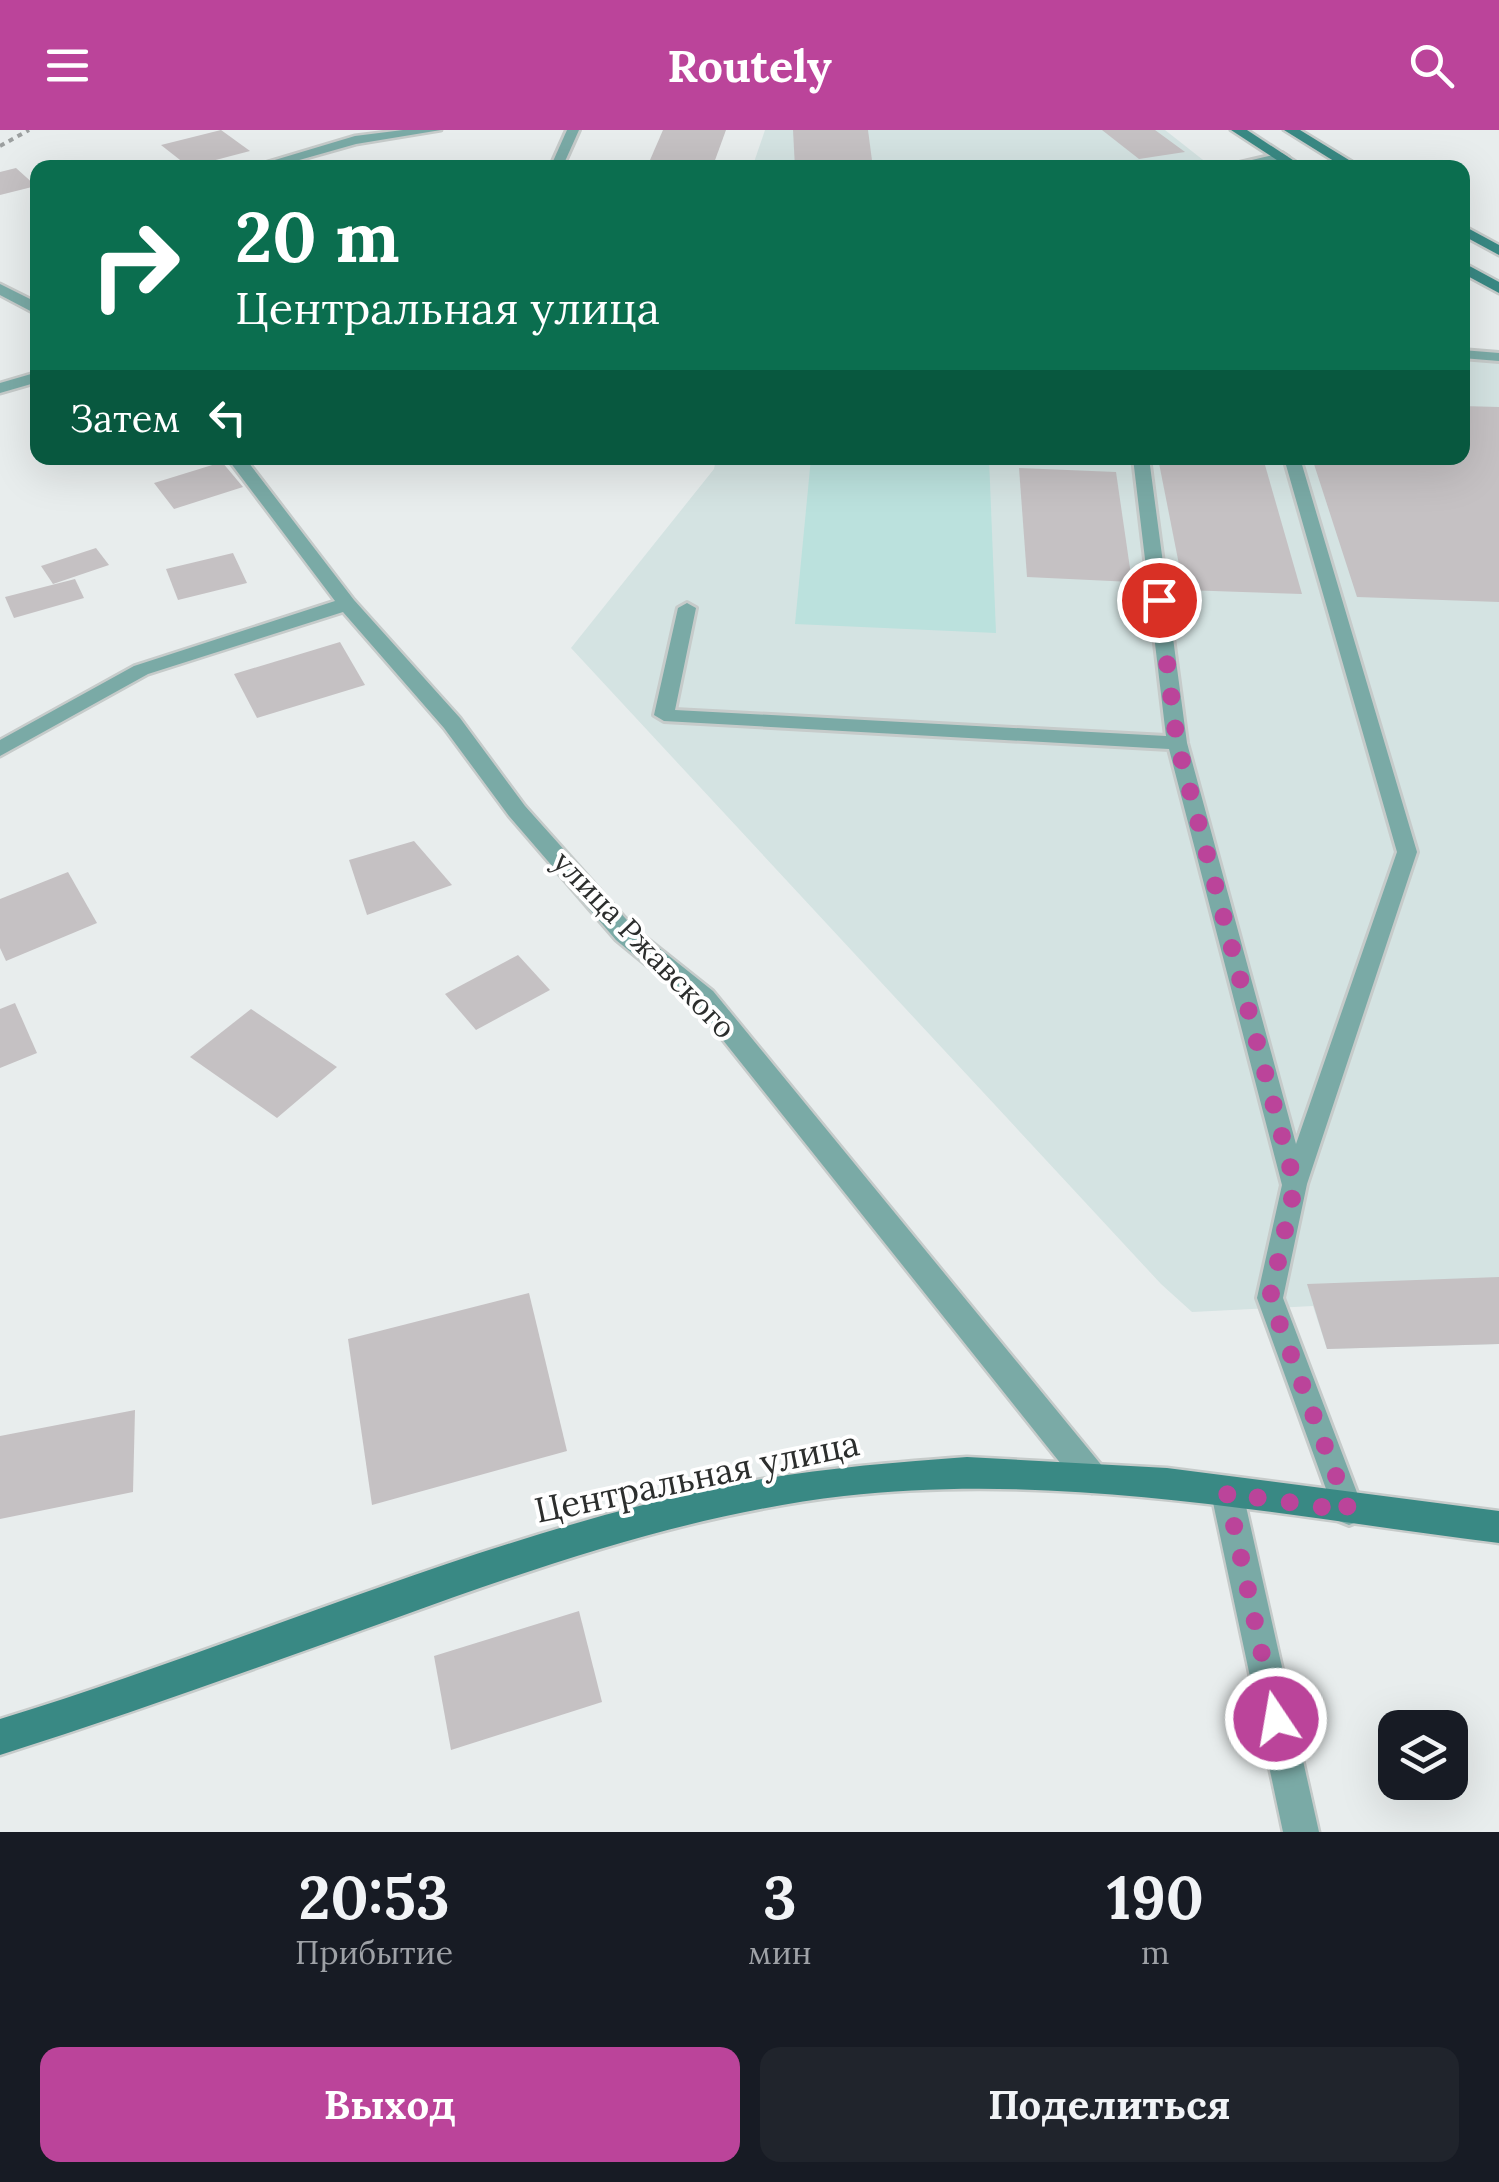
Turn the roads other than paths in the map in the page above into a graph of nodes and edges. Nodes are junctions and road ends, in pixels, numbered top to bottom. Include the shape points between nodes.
1 (434, 130) edge
2 (573, 130) edge
3 (1238, 130) edge
4 (1291, 130) edge
5 (1282, 157) junction
6 (283, 160) edge
7 (560, 160) edge
8 (1266, 160) edge
9 (1287, 160) edge
10 (1342, 160) edge
11 (1470, 234) edge
12 (1499, 251) edge
13 (1470, 271) edge
14 (1499, 288) edge
15 (0, 289) edge
16 (30, 289) edge
17 (16, 297) junction
18 (30, 305) edge
19 (1470, 354) edge
20 (1499, 357) edge
21 (30, 379) edge
22 (0, 388) edge
23 (241, 465) edge
24 (1142, 465) edge
25 (1294, 465) edge
26 (347, 604) junction
27 (687, 608) dead end
28 (1177, 742) junction
29 (0, 749) edge
30 (1295, 1185) junction
31 (1092, 1478) junction
32 (1227, 1493) junction
33 (1349, 1511) junction
34 (1499, 1527) edge
35 (0, 1738) edge
36 (1301, 1832) edge

1 - 6 street via 355,140
2 - 7 lane
3 - 5 street
4 - 10 street
5 - 8 lane
5 - 9 street
11 - 12 street
13 - 14 street
15 - 17 street
16 - 17 street
17 - 18 street
19 - 20 lane
21 - 22 street
23 - 26 street, улица Ржавского
24 - 28 lane
25 - 30 lane via 1407,852
26 - 29 street via 140,670
26 - 31 street, улица Ржавского via 625,934 704,998
27 - 28 lane via 664,715
28 - 30 lane
30 - 33 lane via 1270,1298
31 - 32 street, Центральная улица
31 - 35 street, Центральная улица via 966,1472 863,1480 565,1541 262,1653
32 - 33 street, Центральная улица
32 - 36 street
33 - 34 street, Центральная улица

